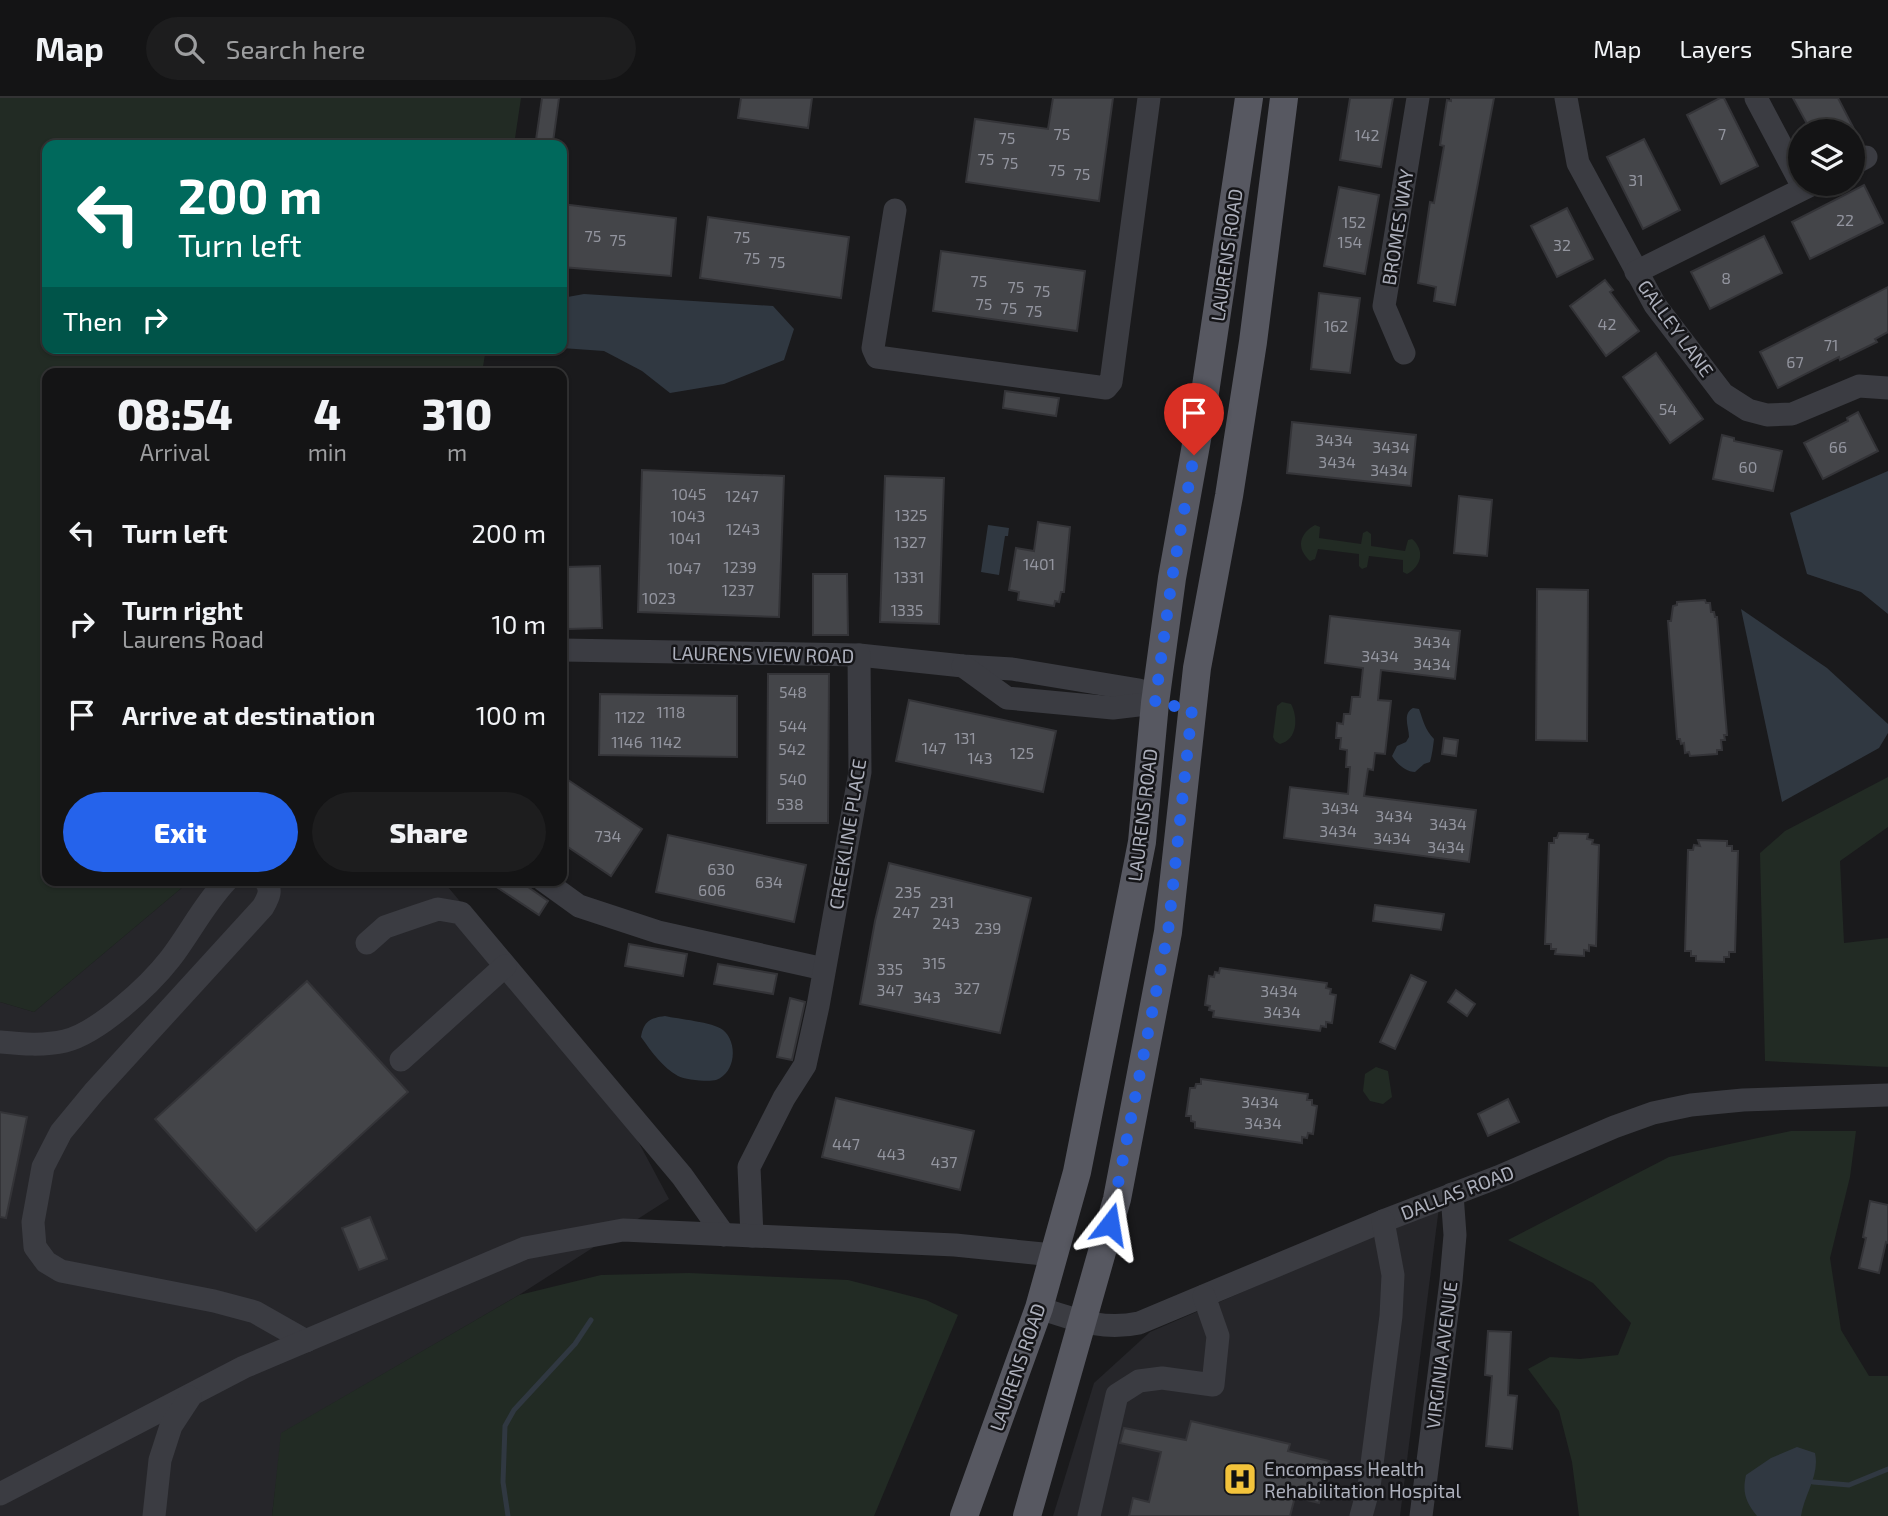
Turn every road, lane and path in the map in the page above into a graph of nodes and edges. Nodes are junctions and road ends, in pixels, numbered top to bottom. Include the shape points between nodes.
1 (1149, 98) edge
2 (1249, 98) edge
3 (1284, 98) edge
4 (1419, 98) edge
5 (1566, 98) edge
6 (1756, 98) edge
7 (1788, 155) edge
8 (1788, 194) edge
9 (895, 211) dead end
10 (1227, 253) junction
11 (1265, 255) junction
12 (1636, 272) junction
13 (1404, 353) dead end
14 (1888, 388) edge
15 (567, 650) edge
16 (859, 655) junction
17 (1155, 703) junction
18 (1192, 709) junction
19 (222, 886) edge
20 (268, 886) edge
21 (551, 886) edge
22 (368, 943) dead end
23 (505, 966) junction
24 (824, 969) junction
25 (0, 1042) edge
26 (401, 1060) dead end
27 (1888, 1096) edge
28 (1452, 1194) junction
29 (1383, 1221) junction
30 (724, 1235) junction
31 (752, 1236) junction
32 (1053, 1255) junction
33 (1204, 1296) junction
34 (1038, 1308) junction
35 (1083, 1322) junction
36 (306, 1341) junction
37 (191, 1395) junction
38 (3, 1487) edge
39 (154, 1516) edge
40 (964, 1516) edge
41 (1027, 1516) edge
42 (1089, 1516) edge
43 (1361, 1516) edge
44 (1421, 1516) edge

1 - 9 street via 1111,382 1106,388 877,357 873,348
2 - 10 main road, LAURENS ROAD
3 - 11 main road, LAURENS ROAD
4 - 13 street, BROMES WAY via 1384,306
5 - 12 street, GALLEY LANE via 1578,163
6 - 7 street
8 - 12 street
10 - 11 main road
10 - 17 main road, LAURENS ROAD
11 - 18 main road, LAURENS ROAD
12 - 14 street, GALLEY LANE via 1655,305 1723,394 1748,410 1791,414 1859,386
15 - 16 street, LAURENS VIEW ROAD
16 - 17 street, LAURENS VIEW ROAD via 963,666 1007,698 1113,708
16 - 24 street, CREEKLINE PLACE via 860,772
17 - 18 main road
17 - 32 main road, LAURENS ROAD via 1142,842 1077,1172
18 - 35 main road, LAURENS ROAD via 1168,932 1117,1199
19 - 25 street via 169,960 93,1029 66,1041
20 - 36 street via 269,898 263,907 61,1132 43,1167 33,1222 35,1247 46,1262 61,1271 245,1309
21 - 24 street via 579,906 658,932
22 - 23 street via 386,927 438,909 461,914
23 - 26 street
23 - 30 street via 682,1176
24 - 31 street, CREEKLINE PLACE via 805,1065 750,1167
27 - 28 street, DALLAS ROAD via 1743,1100 1653,1113
28 - 29 street, DALLAS ROAD
28 - 44 street, VIRGINIA AVENUE via 1451,1281
29 - 33 street, DALLAS ROAD
29 - 43 street via 1394,1275 1391,1316 1369,1487
30 - 31 street
30 - 36 street via 623,1230 525,1248
31 - 32 street via 956,1245
32 - 34 main road, LAURENS ROAD
33 - 35 street, DALLAS ROAD via 1121,1327
33 - 42 street via 1217,1336 1213,1385 1162,1378 1139,1381 1116,1395
34 - 35 street, DALLAS ROAD
34 - 40 main road, LAURENS ROAD
35 - 41 main road, LAURENS ROAD
36 - 37 street
37 - 38 street
37 - 39 street via 171,1426 160,1460

